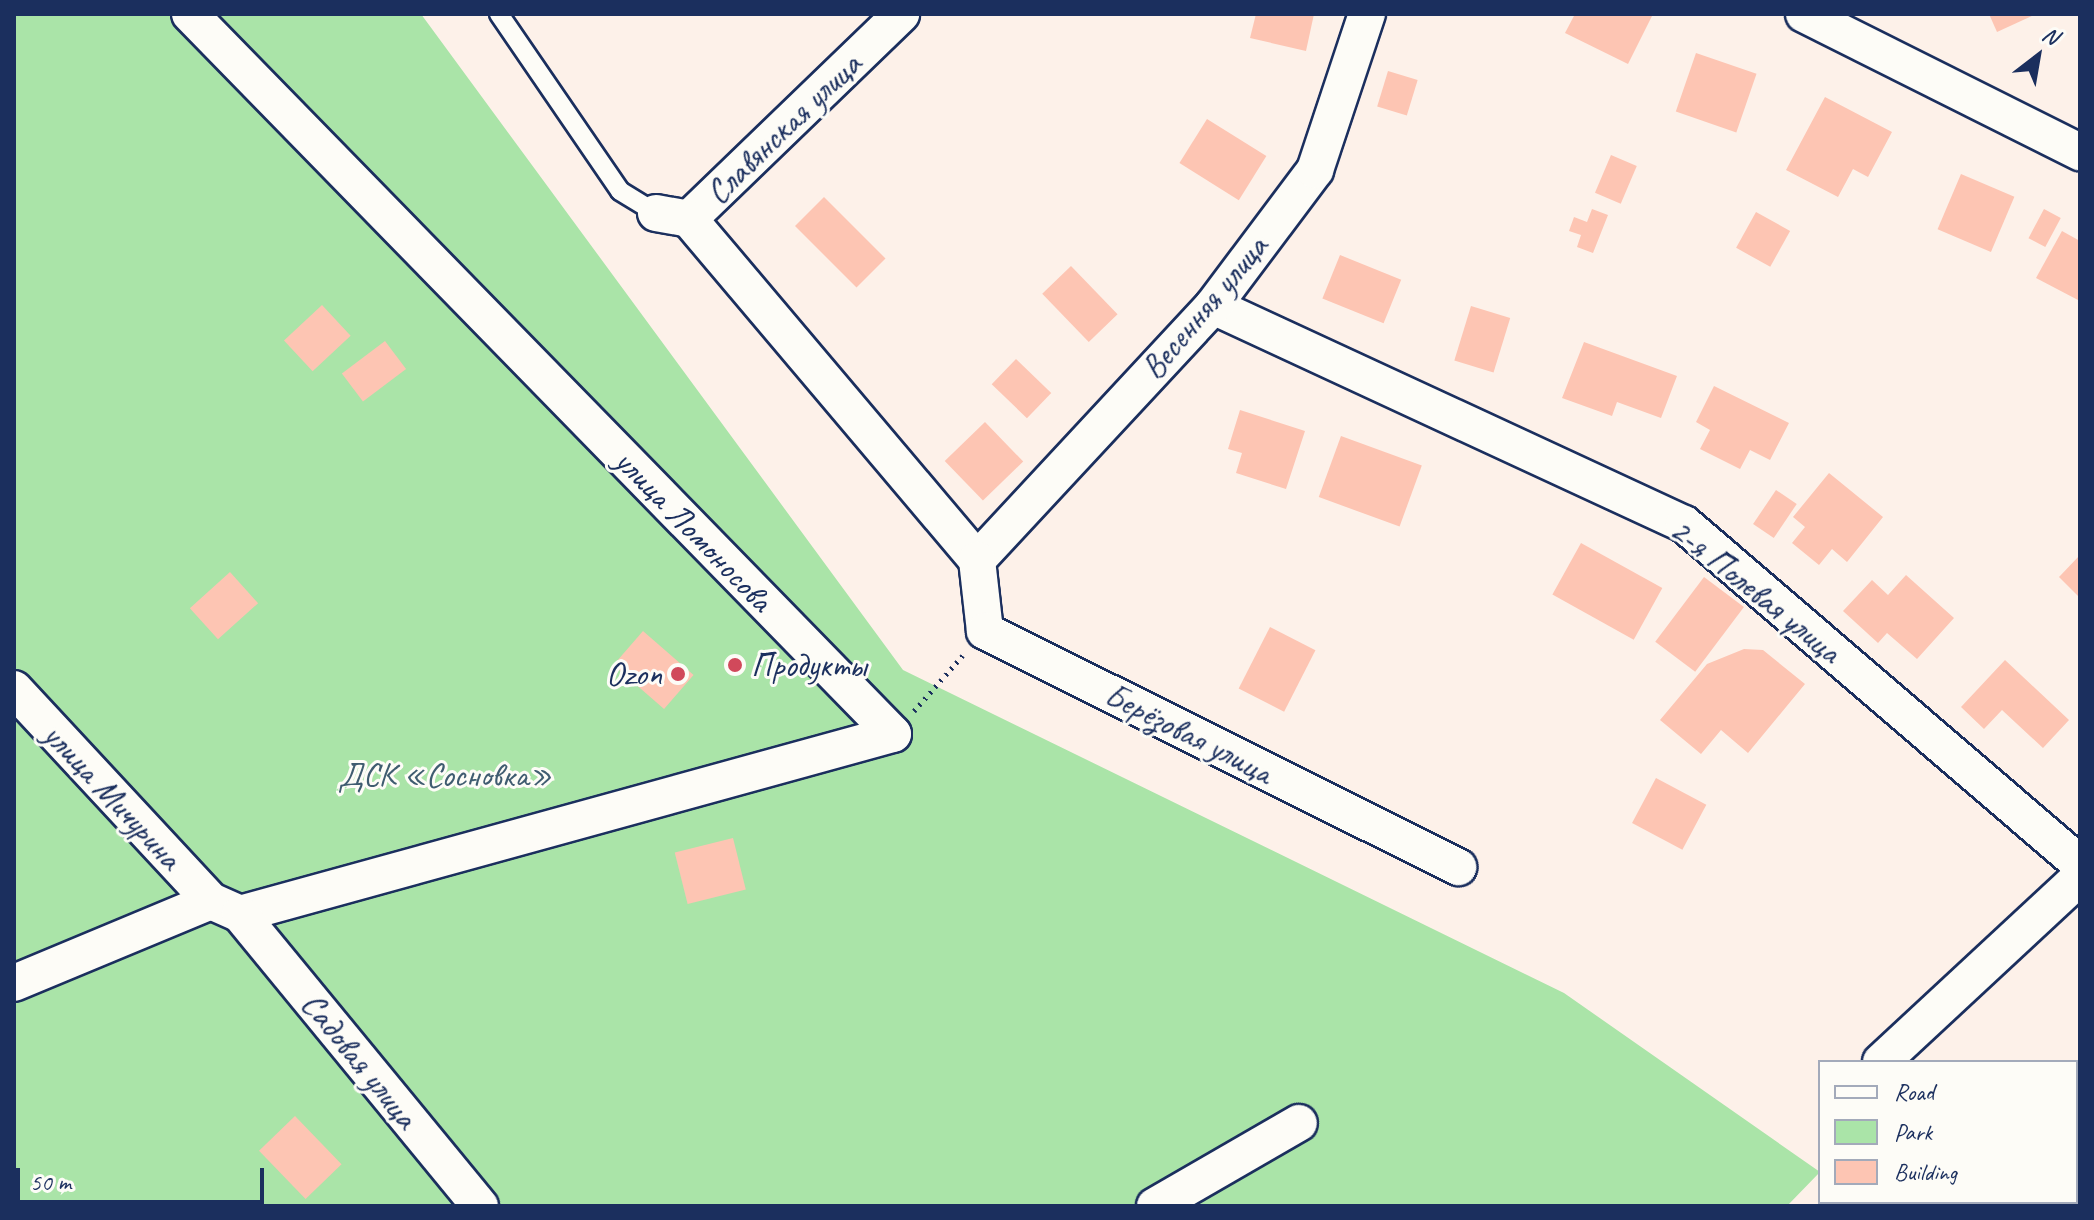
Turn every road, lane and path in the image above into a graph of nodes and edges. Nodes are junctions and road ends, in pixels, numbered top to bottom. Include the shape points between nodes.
1 (190, 14) edge
2 (499, 14) edge
3 (901, 14) edge
4 (1367, 14) edge
5 (1804, 14) edge
6 (2080, 152) edge
7 (673, 216) junction
8 (1213, 306) junction
9 (977, 560) junction
10 (985, 631) junction
11 (14, 689) edge
12 (893, 734) junction
13 (2080, 864) edge
14 (1458, 867) dead end
15 (2080, 877) edge
16 (226, 908) junction
17 (14, 983) edge
18 (1883, 1060) edge
19 (1299, 1123) dead end
20 (480, 1206) edge
21 (1155, 1206) edge

1 - 12 street, улица Ломоносова
2 - 7 lane via 620,191
3 - 7 street, Славянская улица
4 - 8 street, Весенняя улица via 1315,170
5 - 6 street
7 - 9 street
8 - 9 street, Весенняя улица
8 - 13 street, 2-я Полевая улица via 1684,524
9 - 10 street
10 - 12 path
10 - 14 street, Берёзовая улица
11 - 16 street, улица Мичурина
12 - 16 street
15 - 18 street
16 - 17 street
16 - 20 street, Садовая улица
19 - 21 street

